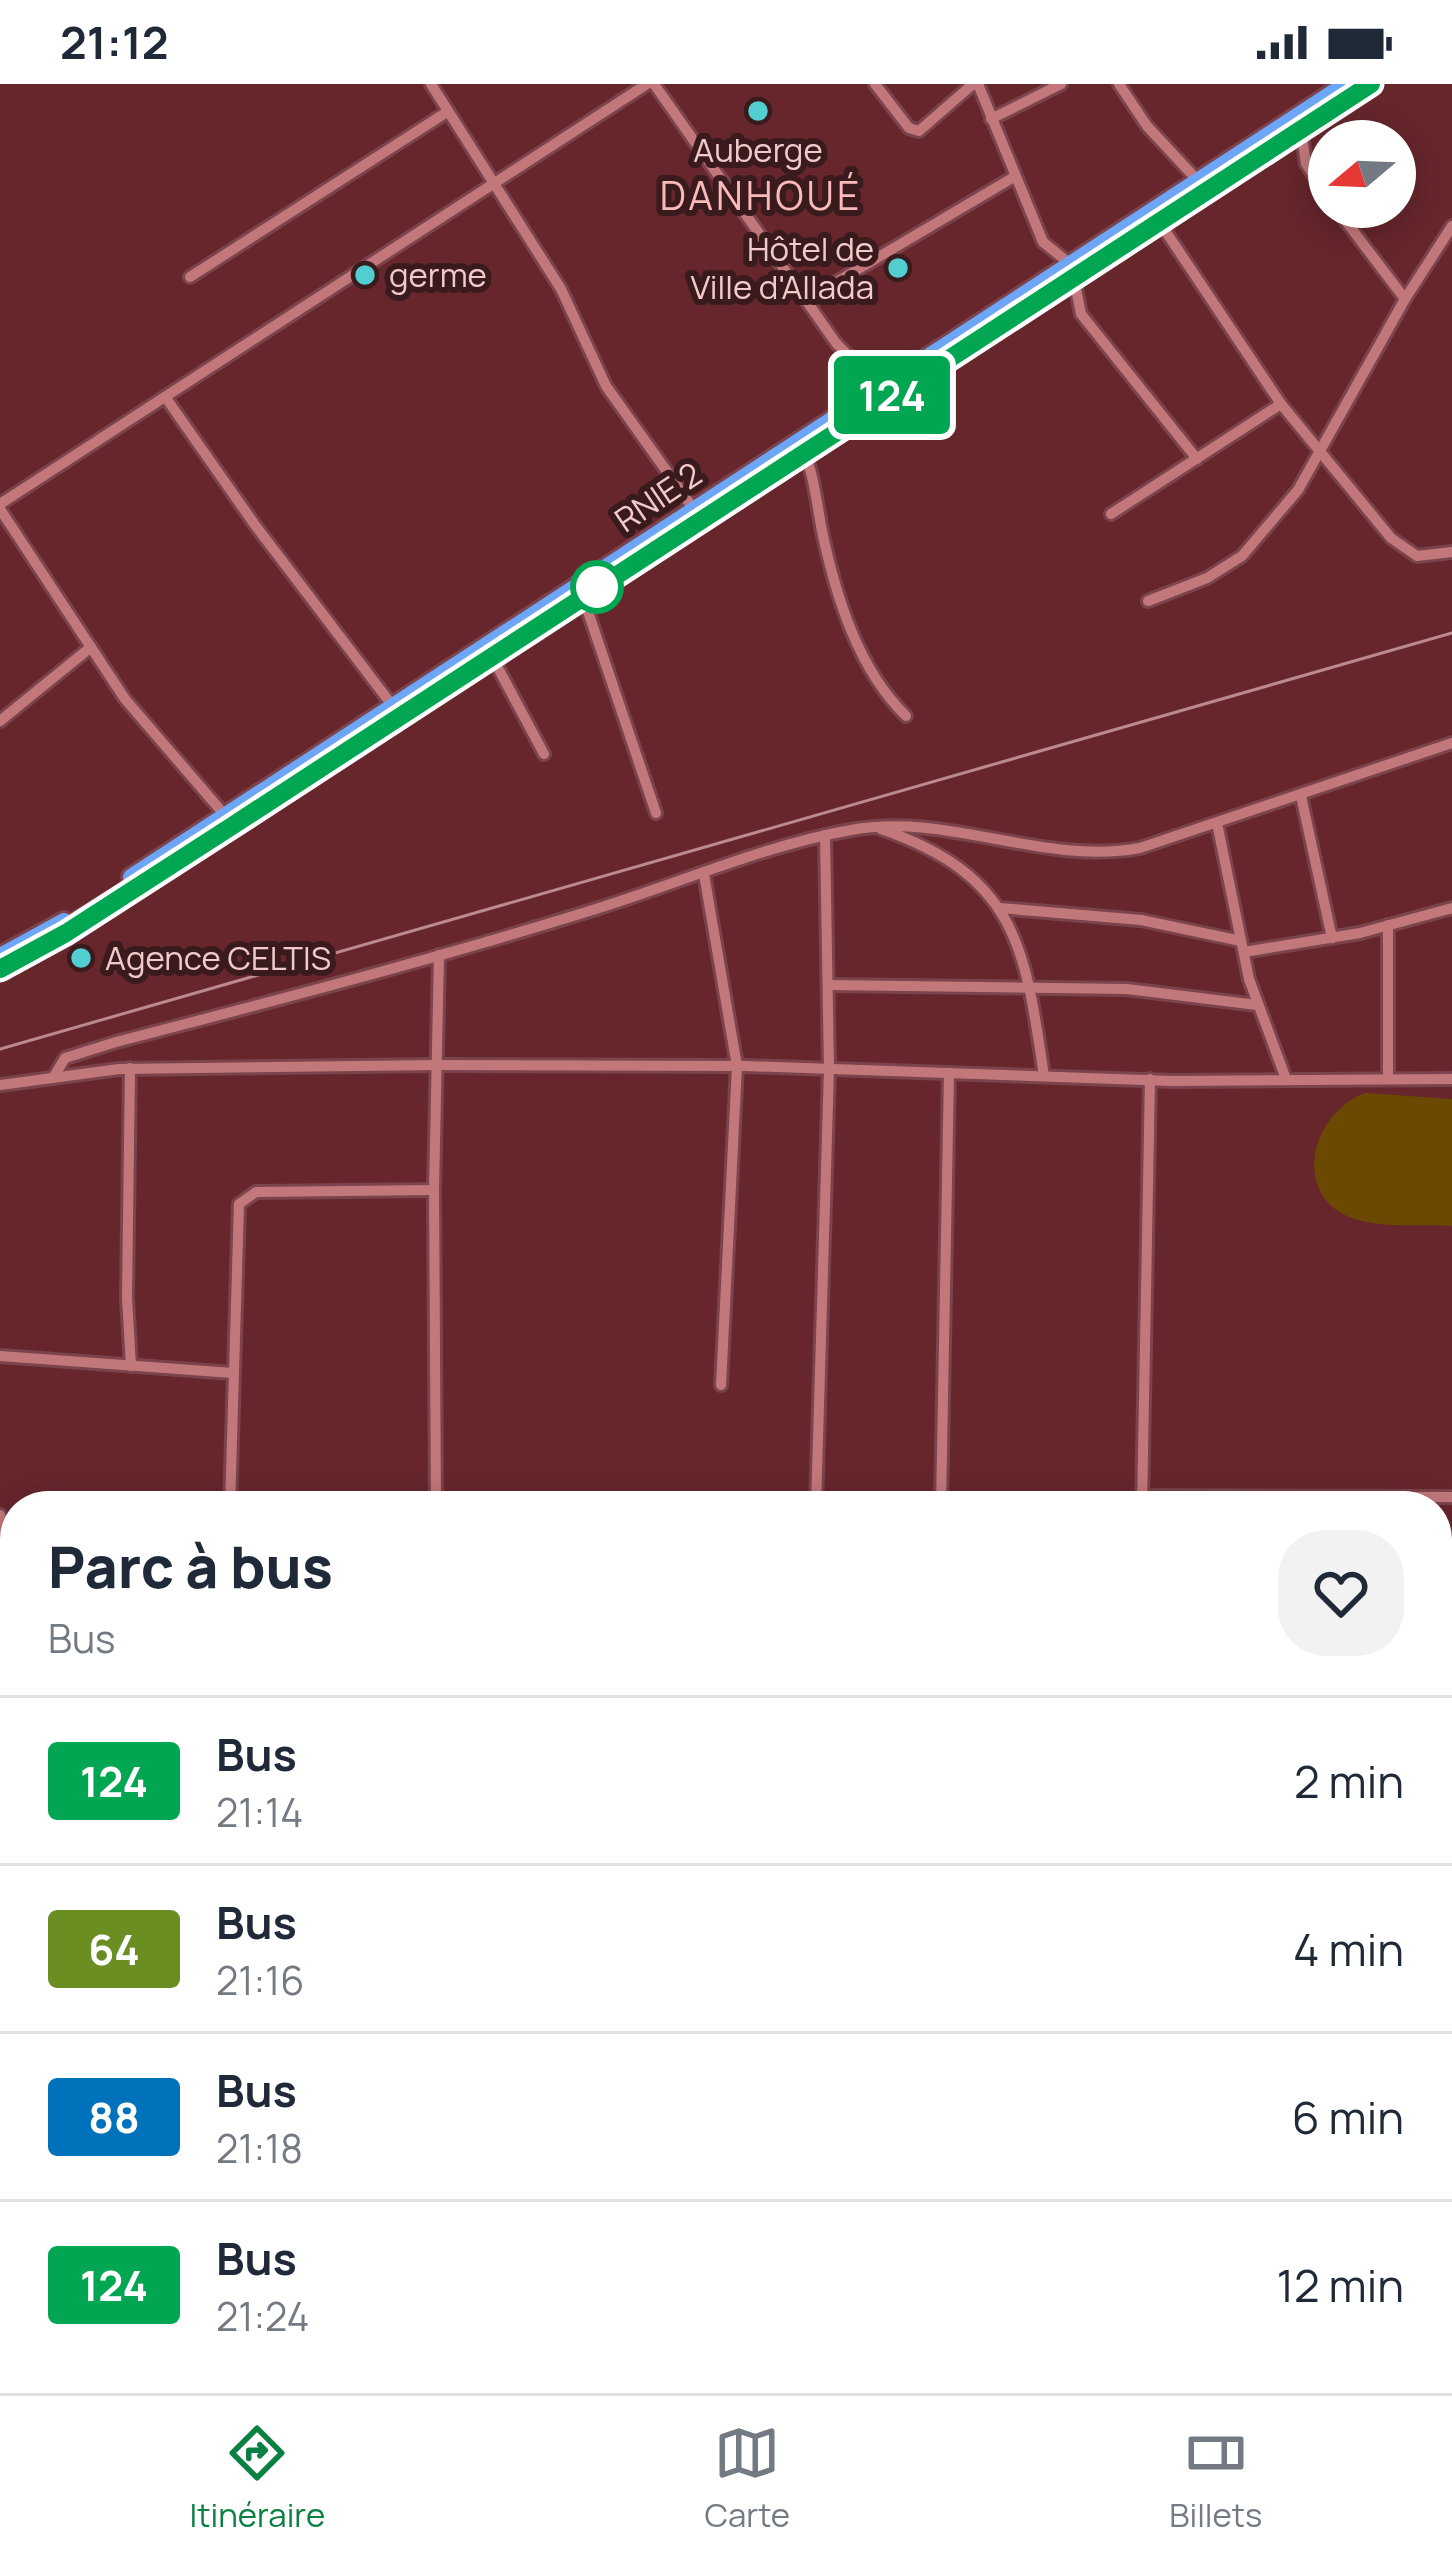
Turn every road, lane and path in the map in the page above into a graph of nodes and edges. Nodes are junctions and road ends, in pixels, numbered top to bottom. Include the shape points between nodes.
1 (431, 84) edge
2 (651, 84) edge
3 (875, 84) edge
4 (975, 84) edge
5 (1061, 84) edge
6 (1119, 84) edge
7 (1346, 84) edge
8 (1371, 84) edge
9 (447, 112) junction
10 (991, 119) junction
11 (1301, 129) junction
12 (1308, 167) edge
13 (1014, 177) junction
14 (494, 181) junction
15 (1202, 184) junction
16 (1160, 223) junction
17 (1452, 226) edge
18 (1351, 228) edge
19 (1072, 271) junction
20 (190, 277) dead end
21 (1405, 299) junction
22 (806, 300) junction
23 (884, 392) junction
24 (166, 398) junction
25 (1281, 404) junction
26 (802, 447) junction
27 (1322, 451) junction
28 (1197, 458) junction
29 (0, 507) edge
30 (697, 514) junction
31 (1111, 514) dead end
32 (1452, 552) edge
33 (579, 592) junction
34 (1148, 601) dead end
35 (91, 647) junction
36 (489, 651) junction
37 (397, 711) junction
38 (906, 716) dead end
39 (0, 721) edge
40 (1452, 743) edge
41 (544, 754) dead end
42 (1301, 796) junction
43 (656, 813) dead end
44 (229, 821) junction
45 (1217, 823) junction
46 (873, 826) junction
47 (825, 835) junction
48 (704, 874) junction
49 (1000, 908) junction
50 (1452, 908) edge
51 (1388, 925) junction
52 (1332, 938) junction
53 (1242, 946) junction
54 (7, 951) edge
55 (439, 955) junction
56 (0, 969) edge
57 (828, 985) junction
58 (1031, 987) junction
59 (1257, 1005) junction
60 (438, 1065) junction
61 (737, 1066) junction
62 (130, 1068) junction
63 (829, 1069) junction
64 (949, 1073) junction
65 (1044, 1076) junction
66 (53, 1078) junction
67 (1388, 1078) junction
68 (1452, 1078) edge
69 (1150, 1079) junction
70 (1286, 1079) junction
71 (0, 1084) edge
72 (434, 1190) junction
73 (0, 1356) edge
74 (131, 1366) junction
75 (233, 1372) junction
76 (721, 1385) dead end
77 (230, 1491) edge
78 (436, 1491) edge
79 (816, 1491) edge
80 (941, 1491) edge
81 (1142, 1491) edge

1 - 9 street
2 - 14 street
2 - 22 street
3 - 4 street via 919,130
4 - 10 street
5 - 10 street
6 - 15 street
7 - 15 highway, RNIE 2 / RNIE 2
8 - 11 highway, RNIE 2 / RNIE 2
9 - 14 street
9 - 20 street
10 - 13 street
11 - 12 street
11 - 15 highway, RNIE 2 / RNIE 2
13 - 19 street via 1043,242
13 - 22 street
14 - 24 street
14 - 30 street via 561,289 606,386
15 - 16 highway, RNIE 2 / RNIE 2
15 - 19 highway, RNIE 2 / RNIE 2
16 - 19 highway, RNIE 2 / RNIE 2
16 - 25 street
17 - 21 street
18 - 21 street
19 - 23 highway, RNIE 2 / RNIE 2
19 - 28 street via 1081,314
21 - 27 street
22 - 23 street
23 - 26 highway, RNIE 2 / RNIE 2
24 - 29 street
24 - 37 street
25 - 27 street
25 - 28 street
26 - 30 highway, RNIE 2 / RNIE 2
26 - 38 street via 829,565 866,666
27 - 32 street via 1404,550 1427,558
27 - 34 street via 1242,556
28 - 31 street
29 - 35 street
30 - 33 highway, RNIE 2 / RNIE 2
33 - 36 highway, RNIE 2 / RNIE 2
33 - 43 street
35 - 39 street
35 - 44 street
36 - 37 highway, RNIE 2 / RNIE 2
36 - 41 street
37 - 44 highway, RNIE 2 / RNIE 2
40 - 42 street
42 - 45 street
42 - 52 street
44 - 54 highway, RNIE 2 / RNIE 2
45 - 46 street via 1089,855 952,830
45 - 53 street
46 - 47 street
46 - 49 street via 926,846
47 - 48 street
47 - 57 street
48 - 55 street
48 - 61 street
49 - 53 street via 1141,920
49 - 58 street
50 - 51 street
51 - 52 street
51 - 67 street
52 - 53 street
53 - 59 street
54 - 56 highway, RNIE 2 / RNIE 2
55 - 60 street
55 - 66 street via 65,1058
57 - 58 street
57 - 63 street
58 - 59 street
58 - 65 street
59 - 70 street
60 - 61 street
60 - 62 street
60 - 72 street
61 - 63 street
61 - 76 street
62 - 66 street
62 - 74 street
63 - 64 street
63 - 79 street
64 - 65 street
64 - 80 street
65 - 69 street
66 - 71 street
67 - 68 street
67 - 70 street
69 - 70 street
69 - 81 street
72 - 75 street via 246,1196 236,1218
72 - 78 street
73 - 74 street
74 - 75 street
75 - 77 street

